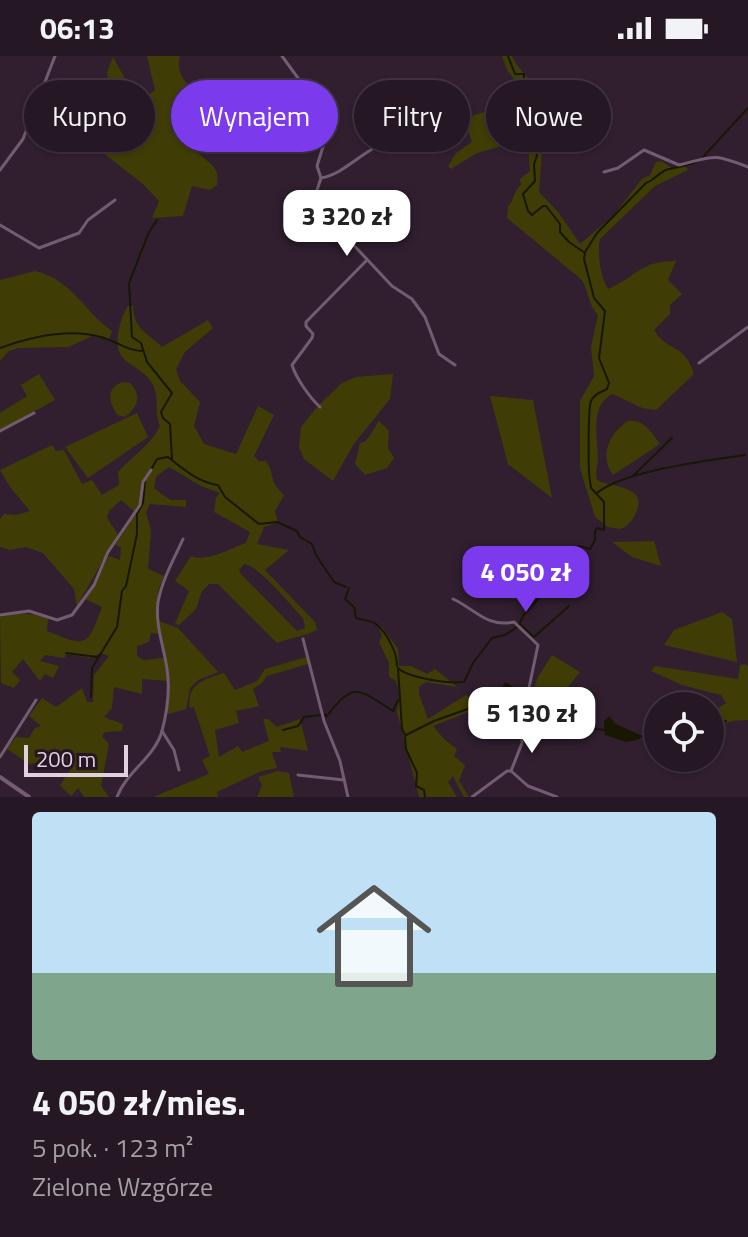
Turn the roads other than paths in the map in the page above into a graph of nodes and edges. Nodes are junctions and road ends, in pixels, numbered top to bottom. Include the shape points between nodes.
1 (55, 56) edge
2 (282, 56) edge
3 (368, 152) edge
4 (748, 167) edge
5 (0, 170) edge
6 (604, 172) dead end
7 (321, 178) junction
8 (115, 200) dead end
9 (0, 225) edge
10 (367, 260) junction
11 (748, 327) edge
12 (699, 363) dead end
13 (455, 365) dead end
14 (320, 407) dead end
15 (34, 413) dead end
16 (0, 431) edge
17 (151, 470) dead end
18 (183, 539) dead end
19 (453, 599) dead end
20 (0, 615) edge
21 (303, 639) dead end
22 (36, 700) dead end
23 (162, 731) junction
24 (0, 757) edge
25 (179, 770) dead end
26 (511, 771) junction
27 (298, 775) dead end
28 (0, 777) edge
29 (344, 780) junction
30 (29, 797) edge
31 (117, 797) edge
32 (348, 797) edge
33 (472, 797) edge
34 (557, 797) edge

1 - 5 street via 23,139
2 - 7 street via 322,113 325,140 317,166
3 - 7 street
4 - 6 street via 721,156 671,164 644,150
7 - 10 street via 314,199 316,214
8 - 9 street via 79,233 39,248
10 - 13 street via 412,299 439,354
10 - 14 street via 306,322 312,338 292,365 307,395
11 - 12 street
15 - 16 street
17 - 20 street via 143,482 140,505 74,613 57,620 29,611
18 - 23 street via 158,604 169,681
19 - 26 street via 481,617 514,622 535,640 538,654 522,743
21 - 29 street
22 - 24 street
23 - 25 street
23 - 31 street
26 - 33 street
26 - 34 street via 528,786
27 - 29 street
28 - 30 street
29 - 32 street

